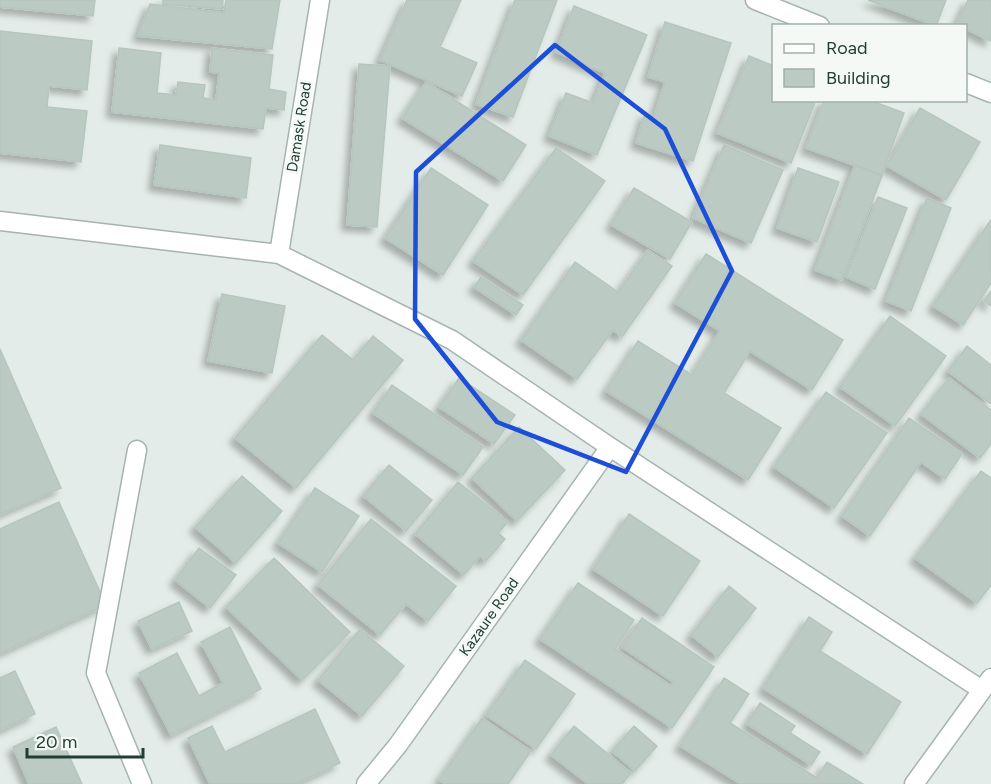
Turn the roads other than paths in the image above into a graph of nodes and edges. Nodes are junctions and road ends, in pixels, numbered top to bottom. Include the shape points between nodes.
1 (320, 0) edge
2 (755, 0) edge
3 (815, 24) edge
4 (967, 83) edge
5 (991, 93) edge
6 (0, 221) edge
7 (279, 254) junction
8 (610, 447) junction
9 (137, 450) dead end
10 (987, 684) edge
11 (142, 784) edge
12 (366, 784) edge
13 (914, 784) edge

1 - 7 street, Damask Road
2 - 3 street
4 - 5 street
6 - 7 street
7 - 8 street via 452,340
8 - 10 street
8 - 12 street, Kazaure Road via 398,745
9 - 11 street via 96,673
10 - 13 street

